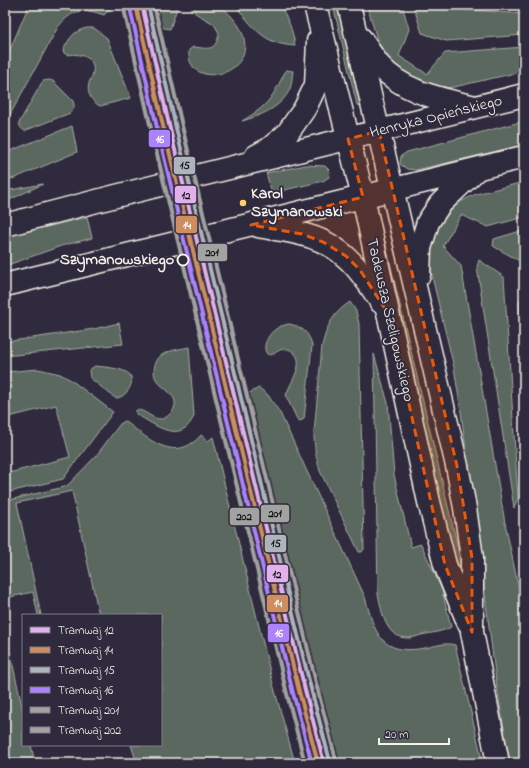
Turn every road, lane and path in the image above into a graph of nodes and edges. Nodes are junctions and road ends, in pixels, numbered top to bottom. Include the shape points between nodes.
1 (349, 5) edge
2 (318, 13) edge
3 (355, 30) junction
4 (524, 95) edge
5 (474, 107) junction
6 (379, 131) junction
7 (348, 139) junction
8 (524, 157) edge
9 (237, 166) junction
10 (478, 169) junction
11 (392, 190) junction
12 (363, 197) junction
13 (5, 225) edge
14 (251, 225) junction
15 (5, 285) edge
16 (389, 315) junction
17 (422, 320) junction
18 (472, 632) junction
19 (498, 763) edge

1 - 3 street, Tadeusza Szeligowskiego
2 - 7 street, Tadeusza Szeligowskiego
2 - 9 street via 316,84 305,108 287,134 269,150
3 - 5 street via 379,65 395,80 417,92
3 - 6 street, Tadeusza Szeligowskiego
4 - 5 street, Henryka Opieńskiego
5 - 6 street, Henryka Opieńskiego
6 - 7 street, Henryka Opieńskiego
6 - 11 street, Tadeusza Szeligowskiego
7 - 9 street, Henryka Opieńskiego
7 - 12 street, Tadeusza Szeligowskiego
8 - 10 street
9 - 13 street
10 - 11 street
10 - 17 street via 440,204 428,222 420,248
11 - 12 street
11 - 17 street, Tadeusza Szeligowskiego
12 - 14 street
12 - 16 street, Tadeusza Szeligowskiego
14 - 15 street
14 - 16 street via 302,234 334,247 360,270
16 - 18 street, Tadeusza Szeligowskiego via 445,565
17 - 18 street, Tadeusza Szeligowskiego via 458,466 465,508 472,558
18 - 19 street, Tadeusza Szeligowskiego

